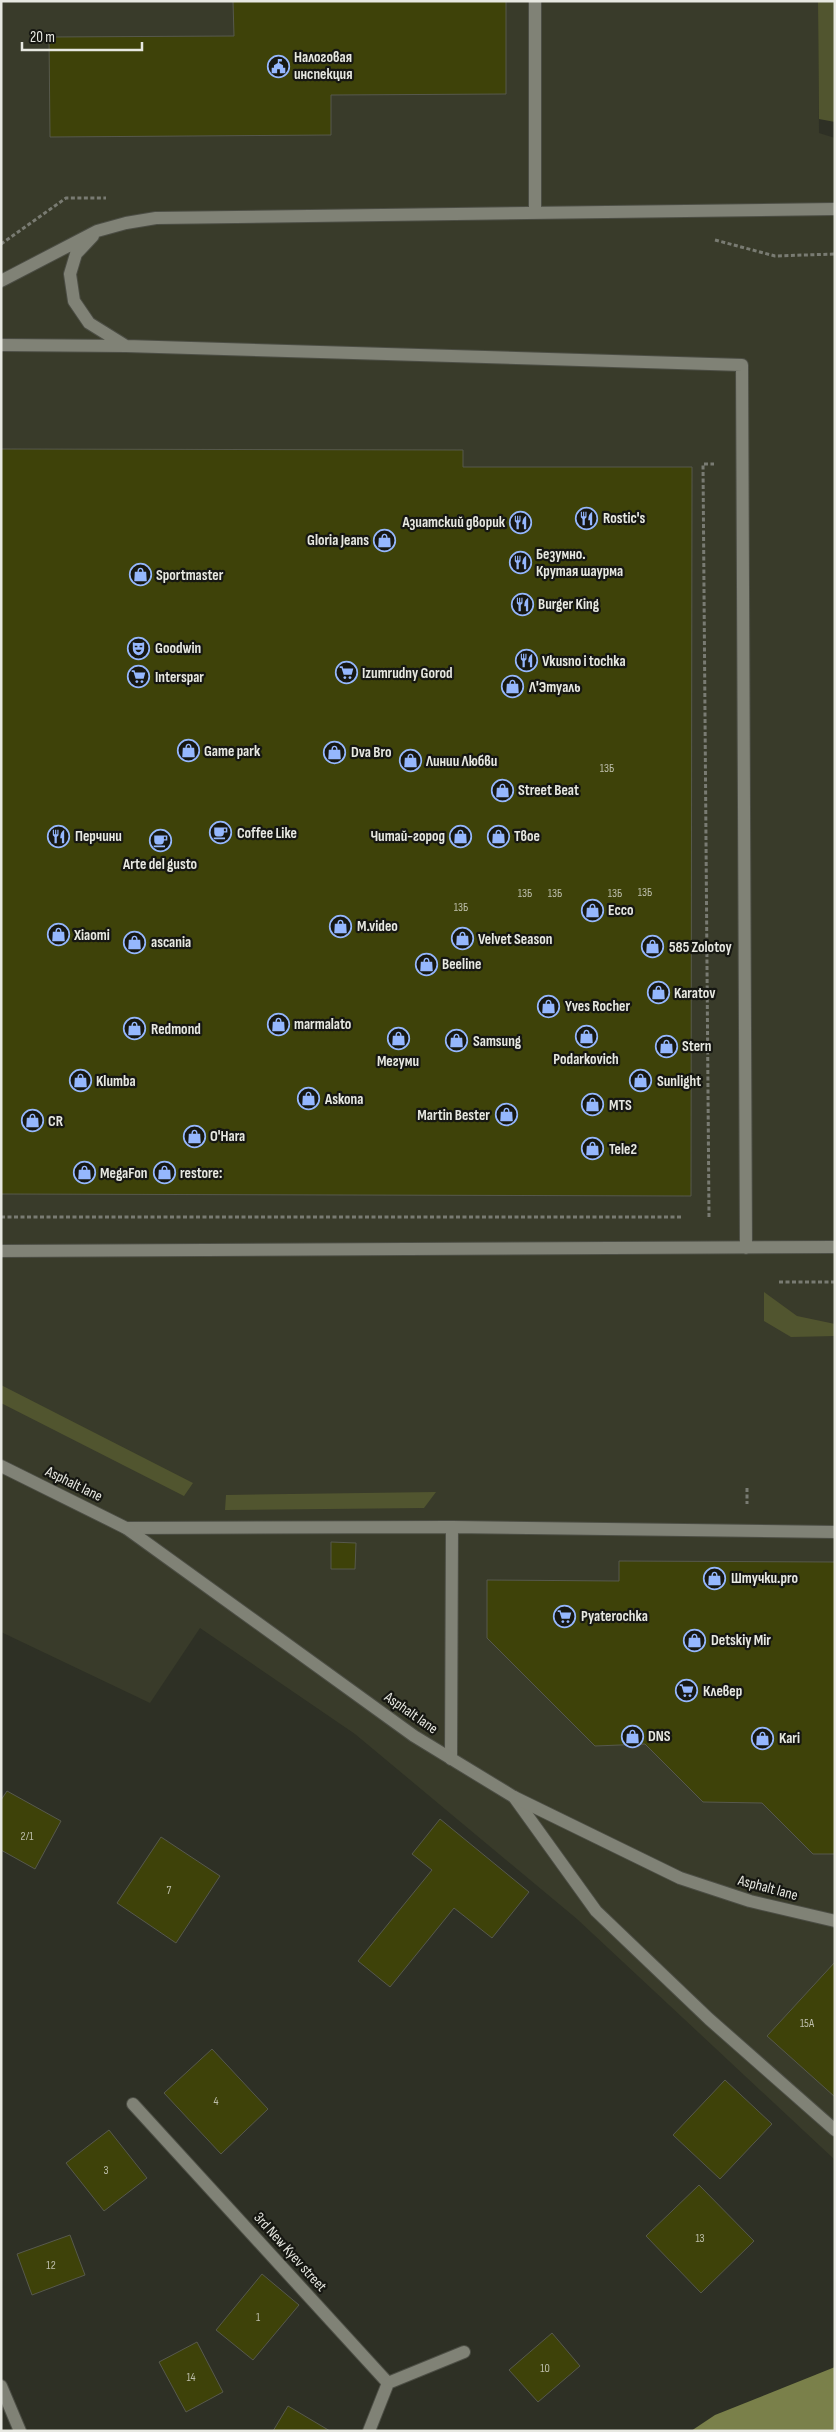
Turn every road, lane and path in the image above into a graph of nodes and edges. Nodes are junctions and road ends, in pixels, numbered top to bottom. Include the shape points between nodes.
1 (535, 1) edge
2 (835, 209) edge
3 (534, 212) junction
4 (97, 231) junction
5 (1, 281) edge
6 (1, 345) edge
7 (126, 346) junction
8 (743, 465) junction
9 (1, 1217) edge
10 (689, 1218) dead end
11 (699, 1218) dead end
12 (835, 1246) edge
13 (746, 1248) junction
14 (1, 1251) edge
15 (778, 1282) dead end
16 (835, 1282) edge
17 (1, 1466) edge
18 (452, 1527) junction
19 (126, 1528) junction
20 (835, 1532) edge
21 (452, 1759) junction
22 (514, 1796) junction
23 (835, 1921) edge
24 (133, 2104) dead end
25 (835, 2130) edge
26 (464, 2352) dead end
27 (388, 2383) junction
28 (1, 2386) edge
29 (20, 2431) edge
30 (369, 2431) edge

1 - 3 street
2 - 3 street
3 - 4 street via 156,218
4 - 5 street
4 - 7 street via 76,254 70,274 74,300 89,323
6 - 7 street
7 - 8 street via 742,365
8 - 11 path via 703,464 709,1218
8 - 13 street
9 - 10 path
12 - 13 street
13 - 14 street
15 - 16 path
17 - 19 street, Asphalt lane
18 - 19 street
18 - 20 street
18 - 21 street
19 - 21 street, Asphalt lane via 414,1736
21 - 22 street, Asphalt lane
22 - 23 street, Asphalt lane via 680,1878 750,1901
22 - 25 street via 596,1911 709,2019
24 - 27 street, 3rd New Kyev street
26 - 27 street
27 - 30 street
28 - 29 street

